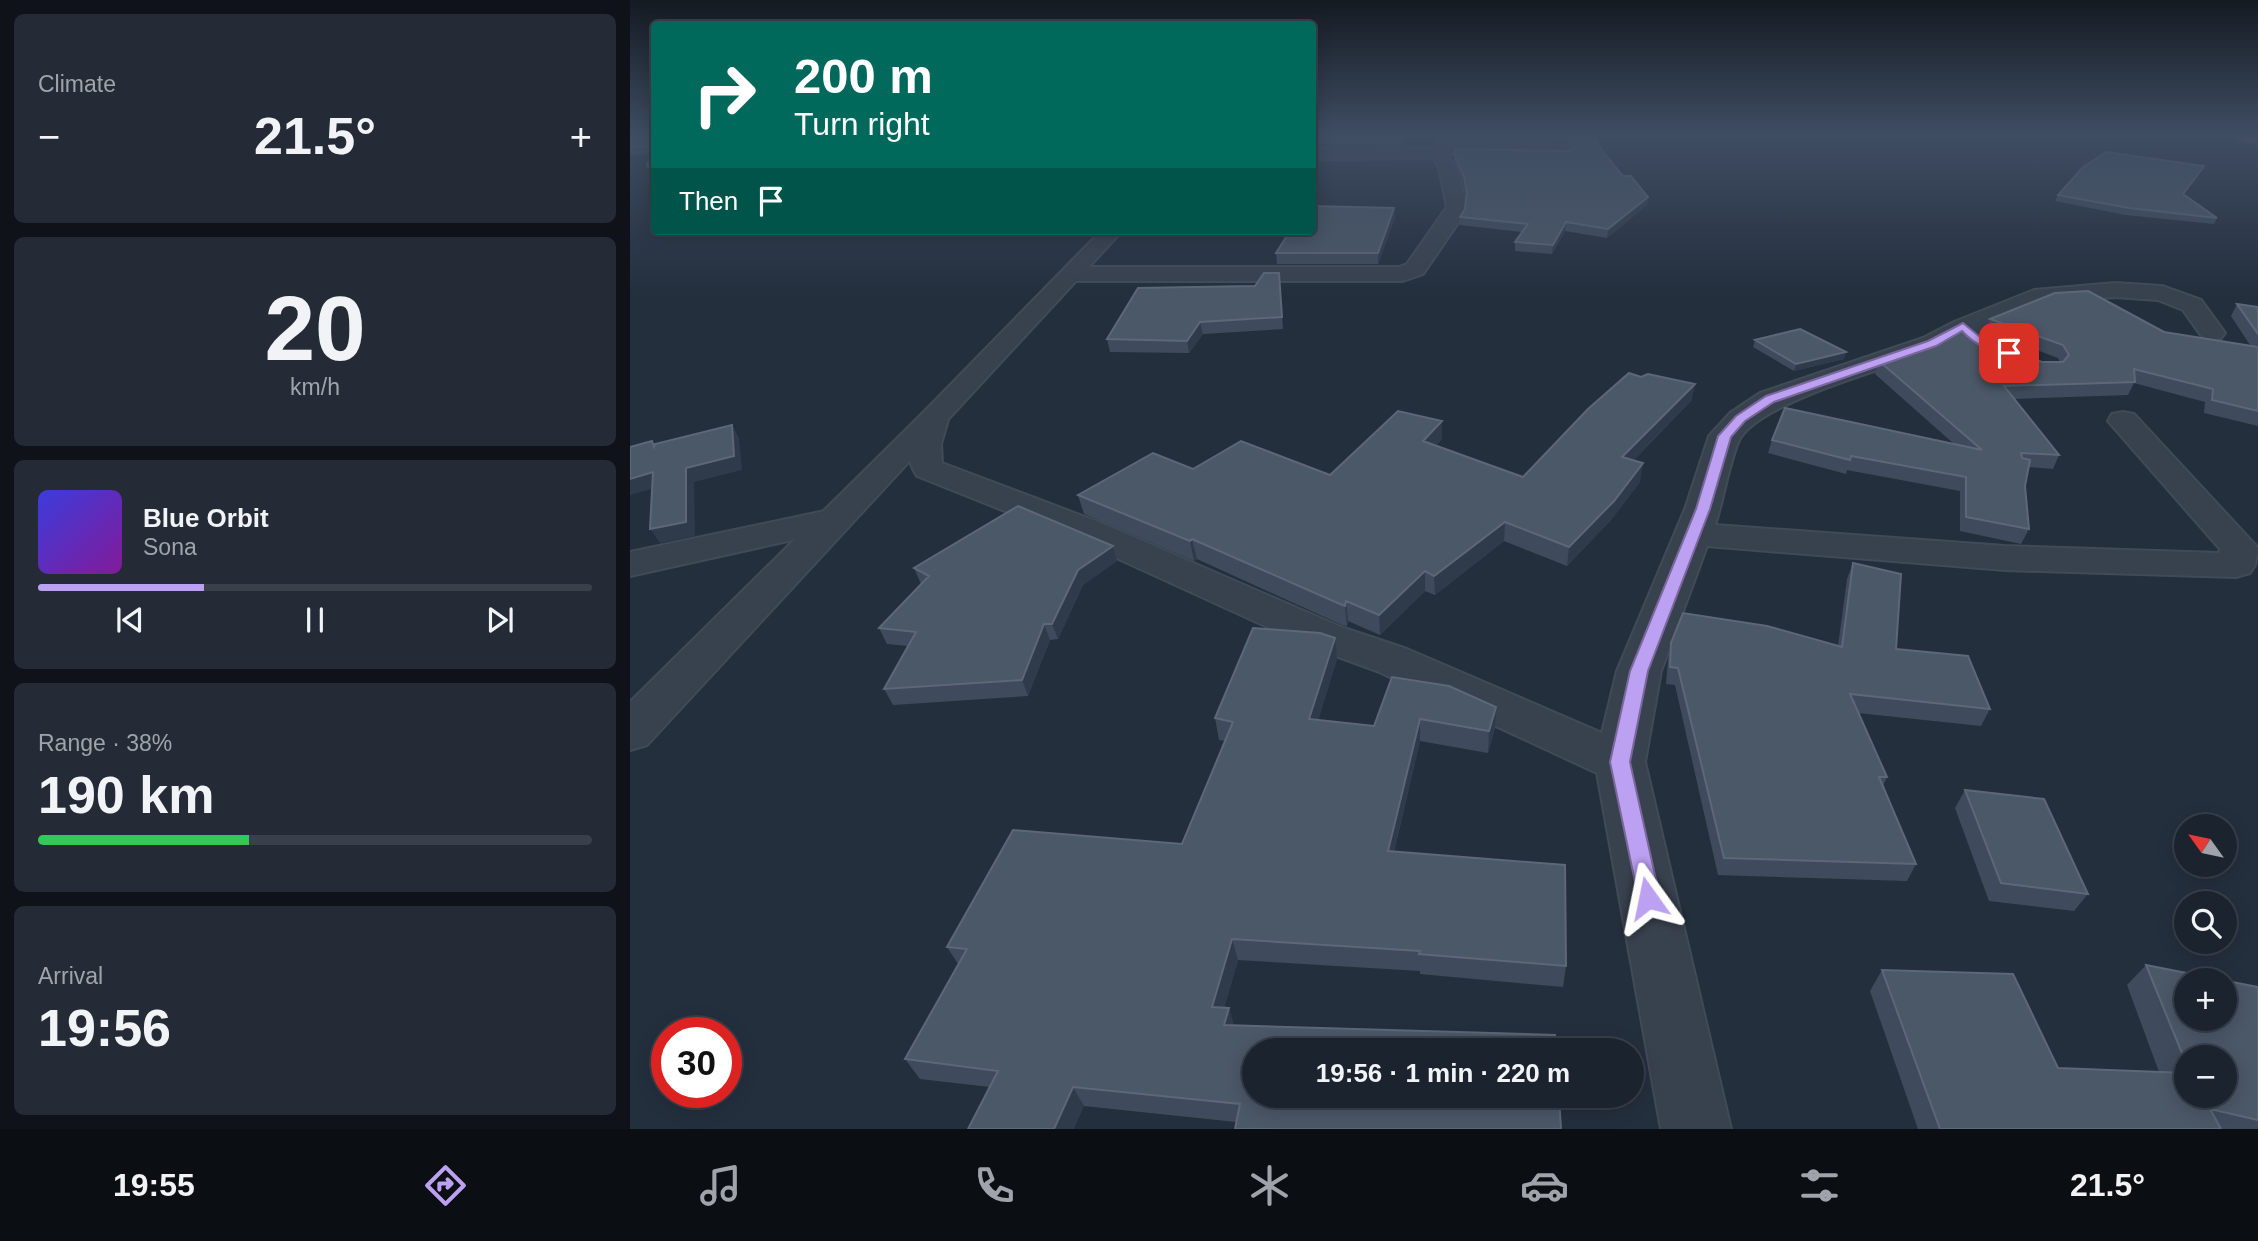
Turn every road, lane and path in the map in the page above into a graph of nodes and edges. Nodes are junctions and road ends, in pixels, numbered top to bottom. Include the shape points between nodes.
1 (1451, 187) edge
2 (1108, 235) edge
3 (1073, 274) junction
4 (1963, 327) junction
5 (2212, 333) dead end
6 (2047, 366) edge
7 (933, 420) junction
8 (2123, 421) dead end
9 (834, 520) junction
10 (1693, 534) junction
11 (630, 564) edge
12 (630, 732) edge
13 (1620, 762) junction
14 (1696, 1129) edge

1 - 3 street via 1452,217 1415,269 1402,274
2 - 3 street
3 - 7 street
4 - 5 street via 2042,295 2115,290 2162,293 2192,304
4 - 6 street via 1976,340
4 - 10 street via 1932,344 1770,399 1741,419 1725,436
7 - 9 street
7 - 13 street via 924,443 929,469 1088,531
8 - 10 street via 2239,548 2236,565 2005,558
9 - 11 street
9 - 12 street
10 - 13 street via 1639,671
13 - 14 street

